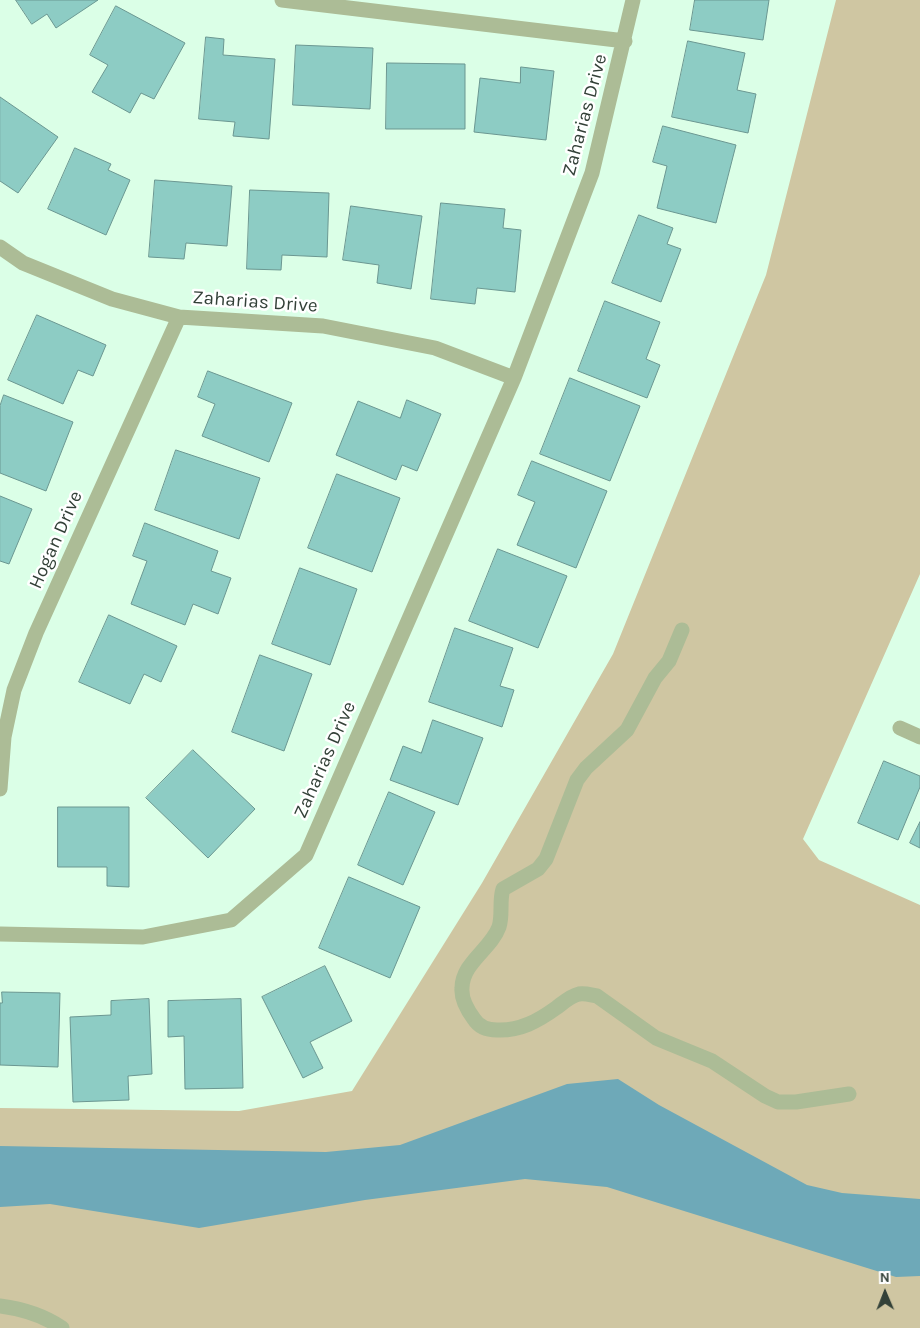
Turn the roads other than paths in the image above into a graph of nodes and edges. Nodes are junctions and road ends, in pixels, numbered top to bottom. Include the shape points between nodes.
1 (282, 0) edge
2 (633, 0) edge
3 (625, 41) junction
4 (0, 247) edge
5 (179, 317) junction
6 (514, 378) junction
7 (682, 630) dead end
8 (900, 728) dead end
9 (920, 737) edge
10 (0, 789) edge
11 (0, 934) edge
12 (849, 1094) dead end
13 (0, 1306) edge
14 (62, 1328) edge

1 - 3 street
2 - 3 street, Zaharias Drive
3 - 6 street, Zaharias Drive via 592,173
4 - 5 street, Zaharias Drive via 23,263 103,295
5 - 6 street, Zaharias Drive via 323,326 435,348
5 - 10 street, Hogan Drive via 36,633 14,690 4,738
6 - 11 street, Zaharias Drive via 306,855 231,920 143,938
7 - 12 street via 669,661 655,678 627,730 577,780 546,859 538,869 503,889 499,926 464,978 462,989 467,1010 478,1025 490,1030 508,1030 526,1026 578,994 598,996 656,1038 712,1062 778,1102
8 - 9 street
13 - 14 street via 25,1309

